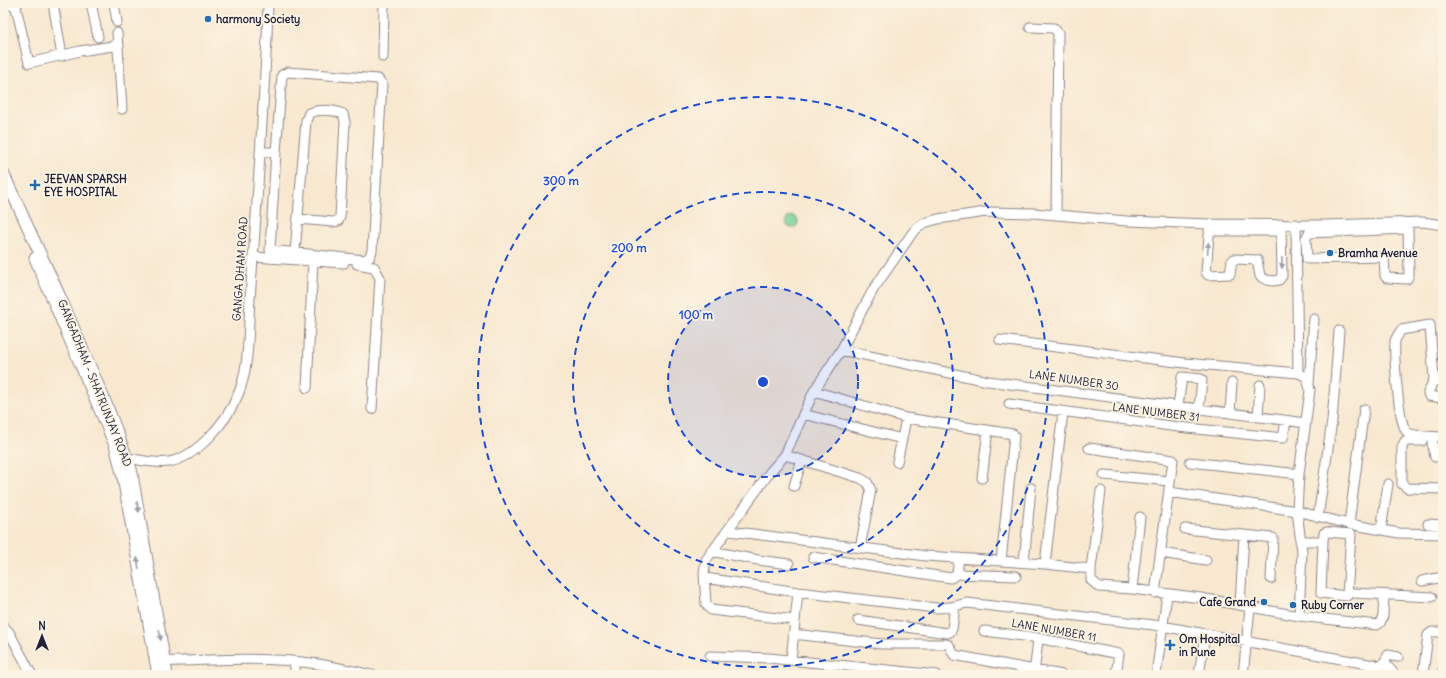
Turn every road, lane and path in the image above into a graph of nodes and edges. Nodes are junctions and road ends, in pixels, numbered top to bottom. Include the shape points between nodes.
1 (16, 3) edge
2 (53, 3) edge
3 (91, 3) edge
4 (114, 3) edge
5 (268, 3) edge
6 (384, 3) edge
7 (3, 5) edge
8 (117, 22) dead end
9 (1030, 27) dead end
10 (117, 33) dead end
11 (98, 37) dead end
12 (119, 45) junction
13 (62, 56) junction
14 (383, 57) dead end
15 (122, 109) dead end
16 (260, 152) junction
17 (276, 152) junction
18 (3, 173) edge
19 (3, 191) edge
20 (1056, 215) junction
21 (298, 219) junction
22 (1296, 224) junction
23 (1406, 226) junction
24 (1443, 226) edge
25 (1209, 227) junction
26 (1282, 228) junction
27 (295, 252) junction
28 (253, 257) junction
29 (313, 261) junction
30 (1314, 319) dead end
31 (1340, 331) dead end
32 (1000, 340) dead end
33 (841, 350) junction
34 (1185, 363) junction
35 (1183, 374) dead end
36 (1298, 374) junction
37 (1434, 379) junction
38 (1443, 382) edge
39 (1232, 383) dead end
40 (1309, 383) junction
41 (1260, 385) dead end
42 (307, 388) dead end
43 (814, 391) junction
44 (1443, 398) edge
45 (1009, 404) dead end
46 (1178, 406) junction
47 (372, 409) dead end
48 (1199, 409) junction
49 (1364, 409) dead end
50 (1063, 412) junction
51 (1230, 413) junction
52 (803, 414) junction
53 (1258, 417) junction
54 (906, 418) junction
55 (1286, 421) junction
56 (1306, 424) junction
57 (988, 430) junction
58 (1443, 437) edge
59 (902, 439) junction
60 (1432, 442) junction
61 (1443, 443) edge
62 (1089, 448) dead end
63 (785, 455) junction
64 (1435, 457) dead end
65 (123, 459) junction
66 (802, 460) junction
67 (897, 462) dead end
68 (1190, 462) dead end
69 (1299, 474) junction
70 (1104, 475) dead end
71 (982, 478) dead end
72 (1170, 481) junction
73 (1388, 484) dead end
74 (794, 486) dead end
75 (1031, 488) dead end
76 (1443, 489) edge
77 (1101, 491) dead end
78 (1169, 492) junction
79 (1297, 512) junction
80 (1318, 516) junction
81 (1140, 517) dead end
82 (1349, 524) junction
83 (1428, 524) dead end
84 (1443, 525) edge
85 (1185, 529) dead end
86 (1381, 530) junction
87 (729, 531) junction
88 (1443, 534) edge
89 (1244, 535) junction
90 (1300, 541) junction
91 (1323, 541) junction
92 (860, 548) junction
93 (711, 551) junction
94 (1161, 553) junction
95 (813, 557) dead end
96 (959, 558) junction
97 (1206, 560) dead end
98 (1001, 561) junction
99 (1024, 562) junction
100 (789, 564) dead end
101 (1045, 564) junction
102 (1091, 569) junction
103 (957, 574) junction
104 (1016, 576) dead end
105 (1443, 577) edge
106 (705, 578) junction
107 (1271, 579) dead end
108 (1422, 581) dead end
109 (1132, 589) junction
110 (798, 592) junction
111 (1155, 593) junction
112 (1353, 593) dead end
113 (1167, 595) junction
114 (1384, 595) junction
115 (1432, 597) dead end
116 (1240, 605) junction
117 (955, 606) junction
118 (1250, 608) junction
119 (1299, 616) junction
120 (795, 620) junction
121 (858, 620) dead end
122 (3, 626) edge
123 (1162, 626) junction
124 (984, 631) dead end
125 (1443, 632) edge
126 (794, 634) junction
127 (1205, 634) junction
128 (1038, 639) junction
129 (1246, 641) junction
130 (710, 656) dead end
131 (1398, 657) dead end
132 (791, 660) junction
133 (160, 662) junction
134 (295, 662) junction
135 (1384, 662) junction
136 (1373, 664) junction
137 (1443, 670) edge
138 (1034, 672) edge
139 (32, 675) edge
140 (158, 675) edge
141 (167, 675) edge
142 (296, 675) edge
143 (372, 675) edge
144 (937, 675) edge
145 (1062, 675) edge
146 (1116, 675) edge
147 (1156, 675) edge
148 (1199, 675) edge
149 (1243, 675) edge
150 (1369, 675) edge
151 (1395, 675) edge
152 (1424, 675) edge
153 (1442, 675) edge

1 - 7 main road
1 - 13 street via 29,63
2 - 13 street
3 - 11 street
4 - 8 street
5 - 16 street, GANGA DHAM ROAD
6 - 14 street
9 - 20 street via 1054,28 1058,33
10 - 12 street
12 - 13 street
12 - 15 street
16 - 17 street
16 - 28 street, GANGA DHAM ROAD
17 - 27 street via 270,250
17 - 27 street via 282,75 288,72 373,77 382,84 372,251 369,258 364,260
18 - 65 main road, GANGADHAM - SHATRUNJAY ROAD via 107,406
19 - 65 main road, GANGADHAM - SHATRUNJAY ROAD via 35,259 114,445
20 - 25 street
20 - 33 street via 986,212 924,223 913,232 881,277
21 - 21 street via 306,121 309,113 319,110 343,114 345,122 340,217 338,221 333,222
21 - 27 street
22 - 23 street
22 - 26 street
22 - 36 street
23 - 23 street via 1309,233 1306,238 1307,259 1382,257 1385,276 1407,279 1410,274
23 - 24 street via 1423,222
25 - 26 street
26 -> 25 street via 1282,276 1275,281 1260,276 1257,260 1234,259 1230,274 1208,275 1206,272
28 - 29 street
28 - 65 street, GANGA DHAM ROAD via 243,378 230,412 216,430 186,456 162,462
29 - 42 street
29 - 47 street via 364,264 376,269 380,278
30 - 40 street
31 - 80 street via 1332,421
32 - 34 street
33 - 43 street
33 - 46 street, LANE NUMBER 30 via 988,380
34 - 35 street
34 - 36 street
36 - 40 street via 1307,377
37 - 38 street
37 - 44 street via 1429,396
37 - 58 street via 1430,325 1401,330 1395,341 1401,422 1406,432 1413,435
39 - 51 street
40 - 56 street
41 - 53 street
43 - 52 street
43 - 54 street
45 - 50 street, LANE NUMBER 31
46 - 48 street, LANE NUMBER 30
46 - 48 street via 1182,377 1201,378
48 - 51 street, LANE NUMBER 30
49 - 82 street
50 - 55 street, LANE NUMBER 31 via 1283,438
50 - 101 street
51 - 53 street, LANE NUMBER 30
52 - 59 street
52 - 63 street
53 - 55 street, LANE NUMBER 30
54 - 57 street
54 - 59 street
55 - 56 street, LANE NUMBER 30
56 - 69 street
57 - 71 street
57 - 98 street via 1014,436
59 - 67 street
60 - 61 street
60 - 64 street
60 - 76 street via 1405,442 1402,447 1402,484 1407,488
62 - 72 street via 1173,460
63 - 66 street
63 - 87 street
65 - 133 main road, GANGADHAM - SHATRUNJAY ROAD
66 - 74 street
66 - 92 street via 867,482 871,490
68 - 69 street
69 - 79 street
70 - 72 street
72 - 78 street
73 - 86 street
75 - 99 street
77 - 102 street
78 - 79 street
78 - 94 street
79 - 80 street
79 - 90 street
80 - 82 street
81 - 109 street
82 - 86 street
83 - 84 street
85 - 89 street
86 - 88 street
87 - 92 street
87 - 93 street
89 - 107 street via 1273,538
89 - 116 street
90 - 91 street
90 - 119 street via 1302,551
91 - 91 street via 1321,593 1347,596 1351,534 1327,532 1324,533
92 - 96 street
93 - 100 street
93 - 106 street via 705,563
94 - 97 street
94 - 111 street
95 - 103 street via 945,577 954,577
96 - 98 street
96 - 103 street
98 - 99 street
99 - 101 street
101 - 102 street
102 - 109 street via 1091,580 1099,587
103 - 104 street
105 - 108 street
106 - 110 street
106 - 120 street via 706,604 711,610
109 - 111 street
110 - 117 street via 936,608
110 - 120 street
111 - 113 street
112 - 114 street
113 - 116 street
113 - 123 street
114 - 115 street
114 - 119 street via 1383,616 1377,625
116 - 118 street
117 - 121 street via 950,632
117 - 123 street via 967,603
118 - 119 street
118 - 129 street
120 - 126 street
122 - 139 street via 9,632
123 - 127 street
123 - 147 street
124 - 128 street, LANE NUMBER 11
125 - 152 street via 1432,632 1428,635
126 - 132 street
126 - 138 street via 882,644 947,642 954,655
127 - 129 street
127 - 148 street
128 - 138 street
128 - 146 street, LANE NUMBER 11 via 1119,654
129 - 136 street
129 - 149 street
130 - 132 street
131 - 135 street via 1388,655
132 - 144 street
133 - 134 street via 242,659
133 - 140 main road, GANGADHAM - SHATRUNJAY ROAD
133 - 141 main road, GANGADHAM - SHATRUNJAY ROAD
134 - 142 street
134 - 143 street
135 - 136 street via 1381,665
135 - 151 street
136 - 150 street
137 - 153 street
138 - 145 street

